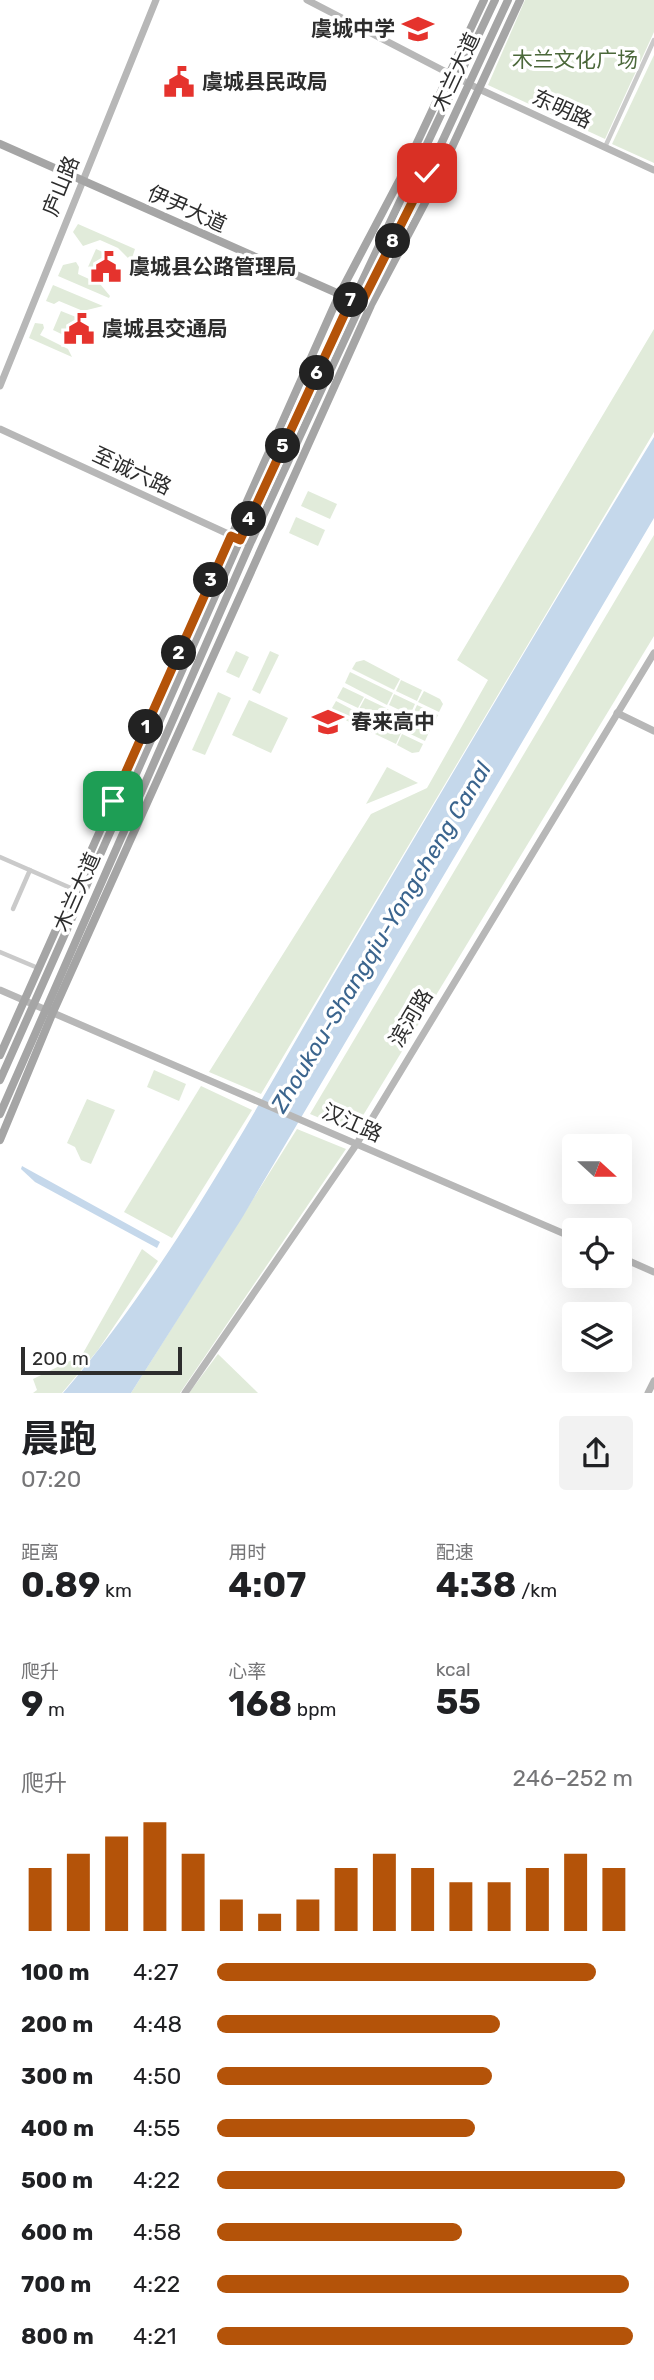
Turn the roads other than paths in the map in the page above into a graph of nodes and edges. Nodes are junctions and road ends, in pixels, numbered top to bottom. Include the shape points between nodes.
1 (156, 0) edge
2 (307, 0) edge
3 (484, 0) edge
4 (495, 0) edge
5 (508, 0) edge
6 (520, 0) edge
7 (654, 40) edge
8 (454, 76) junction
9 (470, 84) junction
10 (479, 89) junction
11 (0, 144) edge
12 (604, 148) junction
13 (654, 170) edge
14 (81, 181) junction
15 (339, 295) junction
16 (351, 300) junction
17 (361, 304) junction
18 (0, 386) edge
19 (0, 429) edge
20 (235, 538) junction
21 (250, 544) junction
22 (654, 653) edge
23 (617, 713) junction
24 (654, 731) edge
25 (0, 857) edge
26 (30, 870) junction
27 (74, 889) junction
28 (13, 909) dead end
29 (0, 952) edge
30 (38, 968) junction
31 (0, 990) edge
32 (24, 1000) junction
33 (33, 1004) junction
34 (48, 1010) junction
35 (0, 1055) edge
36 (0, 1080) edge
37 (0, 1114) edge
38 (0, 1140) edge
39 (356, 1144) junction
40 (562, 1233) edge
41 (632, 1262) edge
42 (654, 1272) edge
43 (654, 1381) edge
44 (185, 1393) edge
45 (648, 1393) edge

1 - 14 street, 庐山路
2 - 8 street, 东明路
3 - 8 main road
4 - 8 main road, 木兰大道
5 - 9 main road, 木兰大道
6 - 10 main road
7 - 12 street
8 - 9 street, 东明路
8 - 15 main road
8 - 16 main road, 木兰大道
9 - 10 street, 东明路
9 - 17 main road, 木兰大道
10 - 12 street, 东明路
10 - 34 main road via 371,305
11 - 14 main road, 伊尹大道
12 - 13 street, 东明路
14 - 15 main road, 伊尹大道
14 - 18 street, 庐山路
15 - 16 main road, 伊尹大道
15 - 20 main road
16 - 17 main road, 伊尹大道
16 - 20 main road, 木兰大道
17 - 21 main road, 木兰大道
19 - 20 street, 至诚六路
20 - 21 street, 至诚六路
20 - 27 main road
20 - 33 main road, 木兰大道
21 - 34 main road, 木兰大道
22 - 23 street, 滨河路
23 - 24 street
23 - 39 street, 滨河路
25 - 26 street
26 - 27 street
26 - 28 street
27 - 30 main road
29 - 30 street
30 - 32 main road
31 - 32 street, 汉江路
32 - 33 street, 汉江路
32 - 35 main road
33 - 34 street, 汉江路
33 - 36 main road, 木兰大道
34 - 37 main road, 木兰大道
34 - 38 main road
34 - 39 street, 汉江路
39 - 40 street, 汉江路
39 - 44 street, 滨河路
41 - 42 street
43 - 45 street

